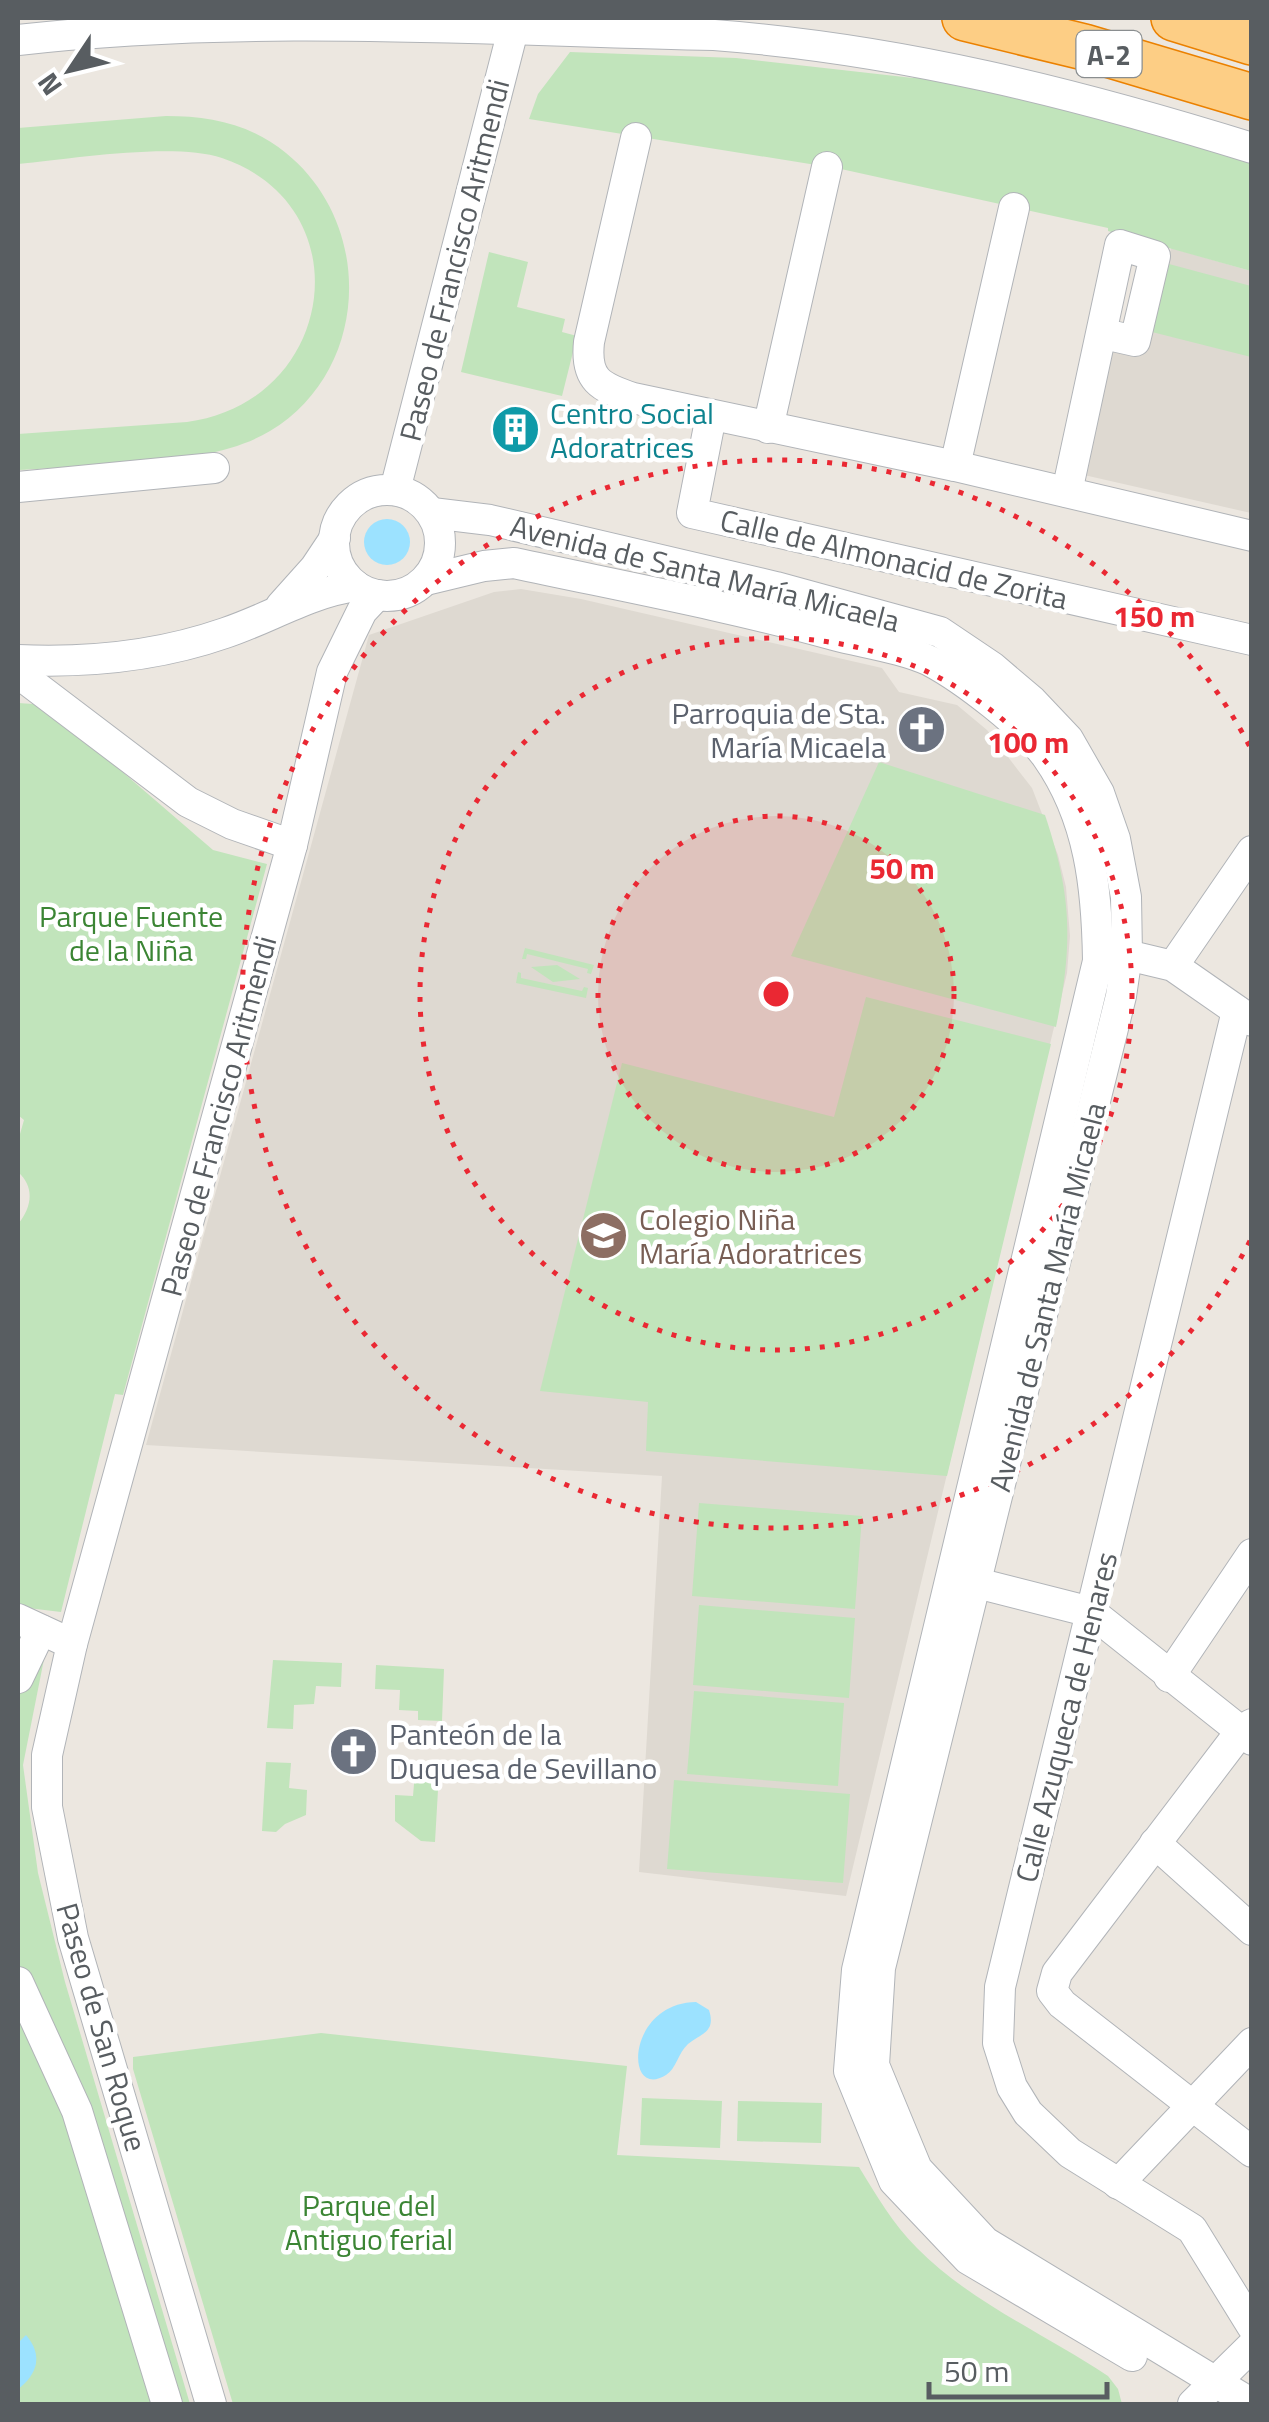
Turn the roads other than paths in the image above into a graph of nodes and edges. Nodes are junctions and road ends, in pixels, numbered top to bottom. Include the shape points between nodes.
1 (1174, 18) edge
2 (979, 21) edge
3 (108, 24) edge
4 (69, 26) edge
5 (513, 30) junction
6 (18, 40) edge
7 (1252, 42) edge
8 (1252, 97) edge
9 (1252, 117) edge
10 (636, 138) dead end
11 (1252, 148) edge
12 (827, 168) dead end
13 (1014, 208) dead end
14 (1104, 334) dead end
15 (711, 416) junction
16 (768, 428) junction
17 (955, 466) junction
18 (214, 468) dead end
19 (18, 487) edge
20 (395, 490) junction
21 (1068, 492) junction
22 (432, 513) junction
23 (1252, 536) edge
24 (334, 538) junction
25 (426, 580) junction
26 (367, 590) junction
27 (280, 608) junction
28 (1252, 640) edge
29 (18, 660) edge
30 (18, 673) edge
31 (292, 844) junction
32 (1252, 851) edge
33 (1127, 955) junction
34 (1173, 966) junction
35 (1244, 1016) edge
36 (1251, 1555) edge
37 (963, 1579) junction
38 (1091, 1612) junction
39 (29, 1624) edge
40 (72, 1644) junction
41 (1169, 1676) junction
42 (18, 1678) edge
43 (1248, 1732) edge
44 (1155, 1843) junction
45 (1252, 1930) edge
46 (18, 1982) edge
47 (1252, 2042) edge
48 (1192, 2108) junction
49 (1252, 2152) edge
50 (1118, 2184) junction
51 (1252, 2326) edge
52 (1252, 2346) edge
53 (1204, 2398) edge
54 (167, 2404) edge
55 (211, 2404) edge
56 (1252, 2404) edge

1 - 7 highway, A-2
2 - 8 highway, A-2
2 - 9 highway
3 - 4 street
3 - 5 street
4 - 6 street
5 - 11 street via 733,36 917,60 1119,106
5 - 20 street, Paseo de Francisco Aritmendi
10 - 15 street via 589,342 589,367 609,389
12 - 16 street
13 - 17 street
14 - 21 street
15 - 16 street
15 - 28 street, Calle de Almonacid de Zorita via 692,514
16 - 17 street
17 - 21 street
18 - 19 street
20 - 22 street
20 - 24 street via 358,498 340,517
21 - 23 street
22 - 25 street via 440,540
22 - 33 street, Avenida de Santa María Micaela via 776,587 940,632 992,667 1068,739 1115,839 1126,896
24 - 26 street via 339,566
24 - 27 street
25 - 26 street via 402,593
25 - 37 street, Avenida de Santa María Micaela via 514,563 768,617 928,661 1008,716 1046,756 1069,796 1089,850 1098,961
26 - 27 street via 330,591
26 - 31 street, Paseo de Francisco Aritmendi via 332,672
27 - 29 street via 199,642 119,657
30 - 31 street via 202,810
31 - 40 street, Paseo de Francisco Aritmendi
32 - 34 street
33 - 34 street
33 - 37 street, Avenida de Santa María Micaela
34 - 35 street
35 - 38 street, Calle Azuqueca de Henares
36 - 41 street
37 - 38 street
37 - 53 street, Avenida de Santa María Micaela via 858,1970 849,2071 894,2181 968,2259
38 - 41 street
38 - 50 street, Calle Azuqueca de Henares via 1000,1986 998,2042 1012,2088 1028,2113 1070,2153
39 - 40 street
39 - 42 street
40 - 55 street, Paseo de San Roque via 47,1755 47,1807 73,1938
41 - 43 street
43 - 44 street
44 - 45 street
44 - 48 street via 1057,1973 1052,1991
46 - 54 street via 77,2111
47 - 48 street
48 - 49 street
48 - 50 street
50 - 51 street, Calle Azuqueca de Henares via 1192,2229
52 - 53 street
53 - 56 street, Avenida de Santa María Micaela

